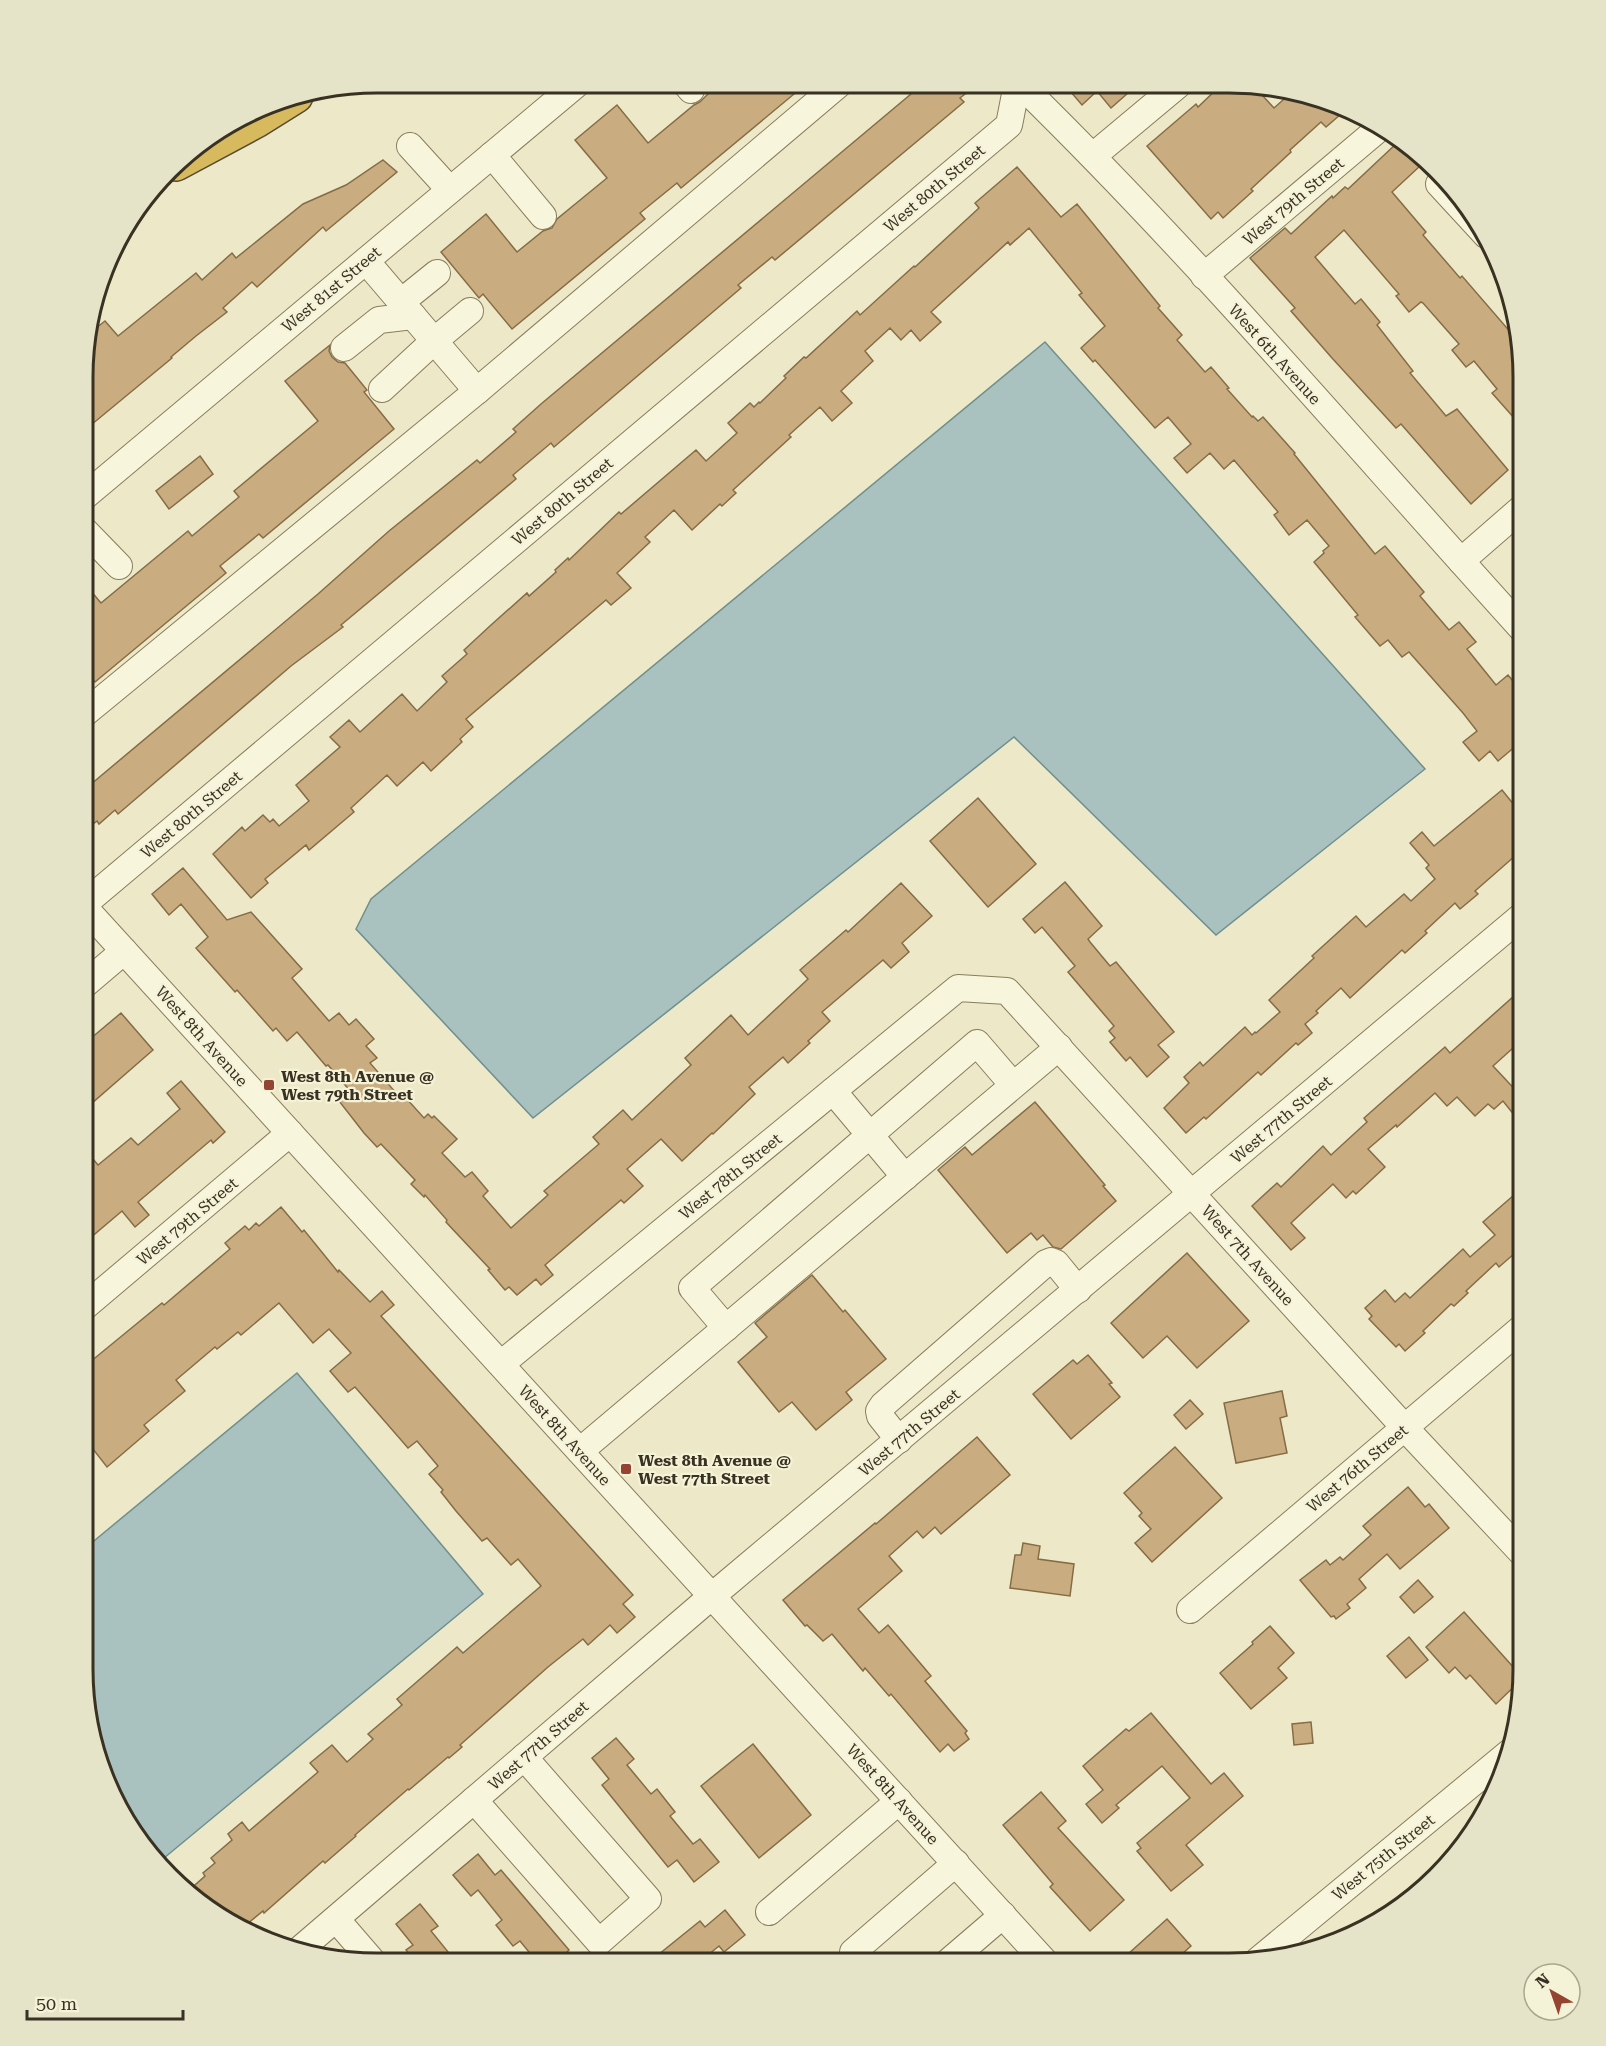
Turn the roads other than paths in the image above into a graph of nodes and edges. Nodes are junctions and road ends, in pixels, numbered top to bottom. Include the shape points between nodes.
1 (566, 93) edge
2 (828, 93) edge
3 (1017, 93) edge
4 (1028, 93) edge
5 (1169, 93) edge
6 (261, 118) edge
7 (1374, 133) edge
8 (220, 140) edge
9 (410, 146) dead end
10 (492, 155) junction
11 (1094, 156) junction
12 (450, 190) junction
13 (543, 216) dead end
14 (366, 261) junction
15 (437, 273) dead end
16 (1204, 276) junction
17 (407, 309) junction
18 (470, 311) dead end
19 (434, 341) junction
20 (344, 348) dead end
21 (382, 388) dead end
22 (477, 391) junction
23 (93, 489) edge
24 (1513, 516) edge
25 (93, 539) edge
26 (1461, 561) junction
27 (119, 566) dead end
28 (1513, 619) edge
29 (93, 707) edge
30 (93, 898) edge
31 (93, 916) edge
32 (1513, 923) edge
33 (124, 951) junction
34 (93, 977) edge
35 (958, 988) joint
36 (1059, 1047) junction
37 (1013, 1085) junction
38 (833, 1091) junction
39 (290, 1133) junction
40 (869, 1135) junction
41 (905, 1177) junction
42 (1192, 1193) junction
43 (1078, 1290) junction
44 (93, 1300) edge
45 (726, 1328) junction
46 (1513, 1336) edge
47 (501, 1364) junction
48 (1405, 1428) junction
49 (899, 1440) junction
50 (580, 1451) junction
51 (1513, 1543) edge
52 (712, 1596) junction
53 (1190, 1610) dead end
54 (524, 1757) junction
55 (1497, 1763) edge
56 (474, 1800) junction
57 (899, 1801) junction
58 (956, 1863) junction
59 (769, 1912) dead end
60 (1003, 1915) junction
61 (336, 1919) junction
62 (306, 1944) edge
63 (1270, 1950) edge
64 (365, 1952) edge
65 (854, 1953) edge
66 (959, 1953) edge
67 (1037, 1953) edge

1 - 10 street, West 81st Street
2 - 22 street
3 - 30 street, West 80th Street via 1009,125
4 - 11 street, West 6th Avenue
5 - 11 street
6 - 8 highway
7 - 16 street, West 79th Street
9 - 12 street
10 - 12 street, West 81st Street
10 - 13 street
11 - 16 street, West 6th Avenue
12 - 14 street, West 81st Street
14 - 17 street
14 - 23 street, West 81st Street
15 - 17 street
16 - 26 street, West 6th Avenue
17 - 19 street
17 - 20 street via 380,320
18 - 19 street
19 - 21 street
19 - 22 street
22 - 29 street
24 - 26 street
25 - 27 street
26 - 28 street, West 6th Avenue
31 - 33 street, West 8th Avenue
32 - 42 street, West 77th Street
33 - 34 street
33 - 39 street, West 8th Avenue
35 - 36 street, West 7th Avenue via 1007,991
35 - 38 street, West 78th Street
36 - 37 street
36 - 42 street, West 7th Avenue
37 - 40 street via 977,1043
37 - 41 street
38 - 40 street
38 - 47 street, West 78th Street
39 - 44 street, West 79th Street
39 - 47 street, West 8th Avenue
40 - 41 street
40 - 45 street via 692,1288
41 - 45 street
42 - 43 street, West 77th Street
42 - 48 street, West 7th Avenue
43 - 49 street, West 77th Street
43 - 49 street via 1056,1263 1046,1263 883,1405 880,1416
45 - 50 street
46 - 48 street, West 76th Street
47 - 50 street, West 8th Avenue
48 - 51 street, West 7th Avenue
48 - 53 street, West 76th Street
49 - 52 street, West 77th Street
50 - 52 street, West 8th Avenue
52 - 54 street, West 77th Street
52 - 57 street, West 8th Avenue
54 - 56 street, West 77th Street
54 - 56 street via 648,1899 599,1942
55 - 63 street, West 75th Street
56 - 61 street, West 77th Street
57 - 58 street, West 8th Avenue
57 - 59 street
58 - 60 street, West 8th Avenue
58 - 65 street
60 - 66 street
60 - 67 street, West 8th Avenue
61 - 62 street, West 77th Street
61 - 64 street

